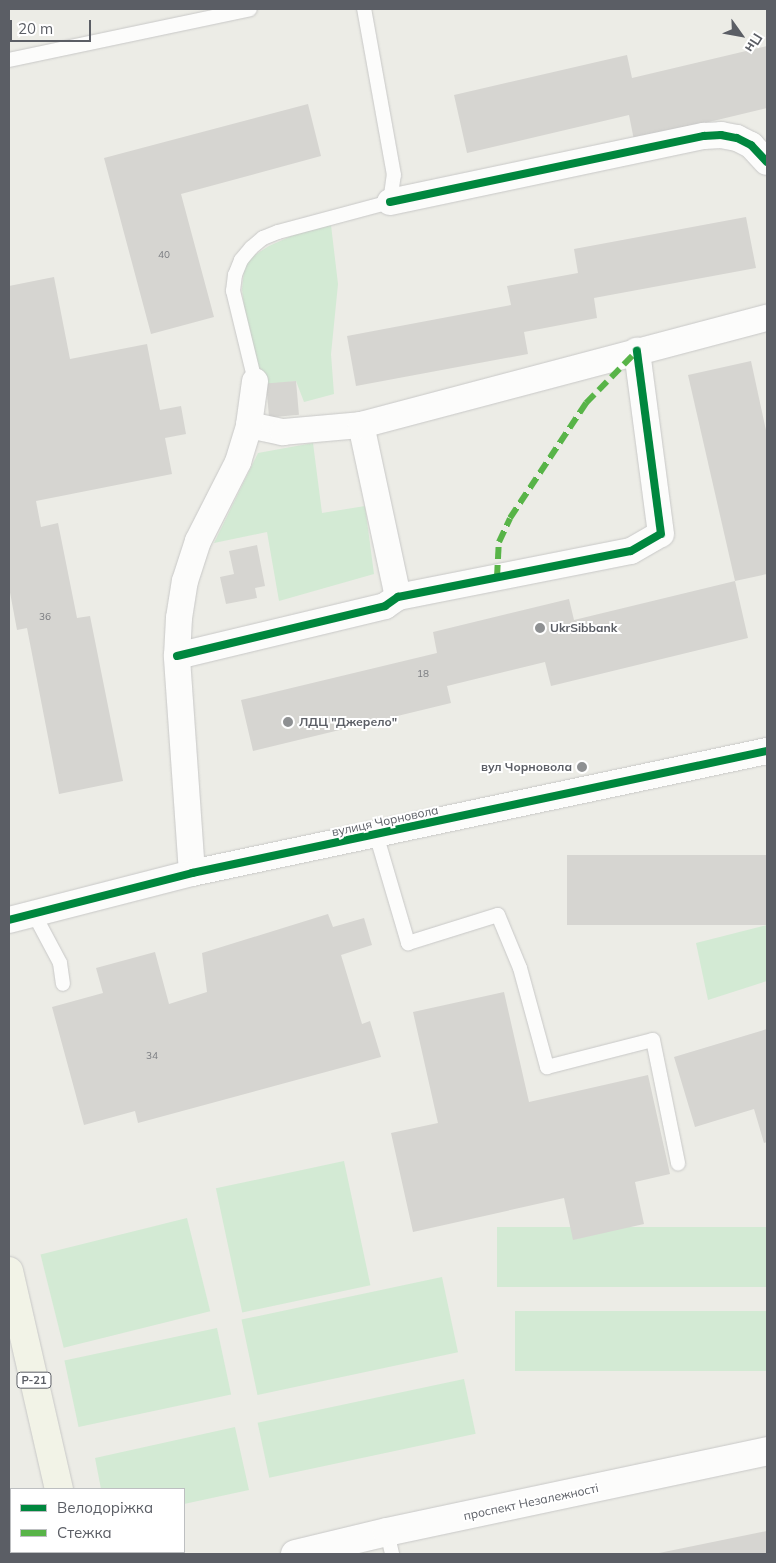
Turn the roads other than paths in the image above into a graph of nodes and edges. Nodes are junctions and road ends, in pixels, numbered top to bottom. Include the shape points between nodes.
1 (250, 9) edge
2 (364, 9) edge
3 (9, 60) edge
4 (767, 162) edge
5 (390, 202) junction
6 (767, 318) edge
7 (637, 351) junction
8 (255, 381) joint
9 (249, 425) junction
10 (361, 425) junction
11 (398, 597) junction
12 (177, 656) junction
13 (767, 751) edge
14 (376, 834) junction
15 (192, 873) junction
16 (34, 914) junction
17 (9, 920) edge
18 (62, 984) dead end
19 (678, 1163) dead end
20 (9, 1270) edge
21 (767, 1451) edge
22 (59, 1488) edge
23 (389, 1543) edge
24 (295, 1554) edge

1 - 3 lane
2 - 5 lane via 394,175
4 - 5 street via 737,138 704,136
5 - 8 lane via 278,232 263,238 241,260 232,291
6 - 7 street
7 - 10 street
7 - 11 street via 661,534 630,550
8 - 9 street
9 - 10 street via 283,432
9 - 12 street via 238,462 198,541 185,580
10 - 11 street
11 - 12 street via 385,606
12 - 15 street
13 - 14 street, вулиця Чорновола
14 - 15 street, вулиця Чорновола
14 - 19 lane via 408,943 498,915 520,968 547,1067 653,1040
15 - 16 street, вулиця Чорновола
16 - 17 street, вулиця Чорновола
16 - 18 lane via 60,963
20 - 22 main road, Р-21
21 - 23 main road, проспект Незалежності
23 - 24 main road, проспект Незалежності

